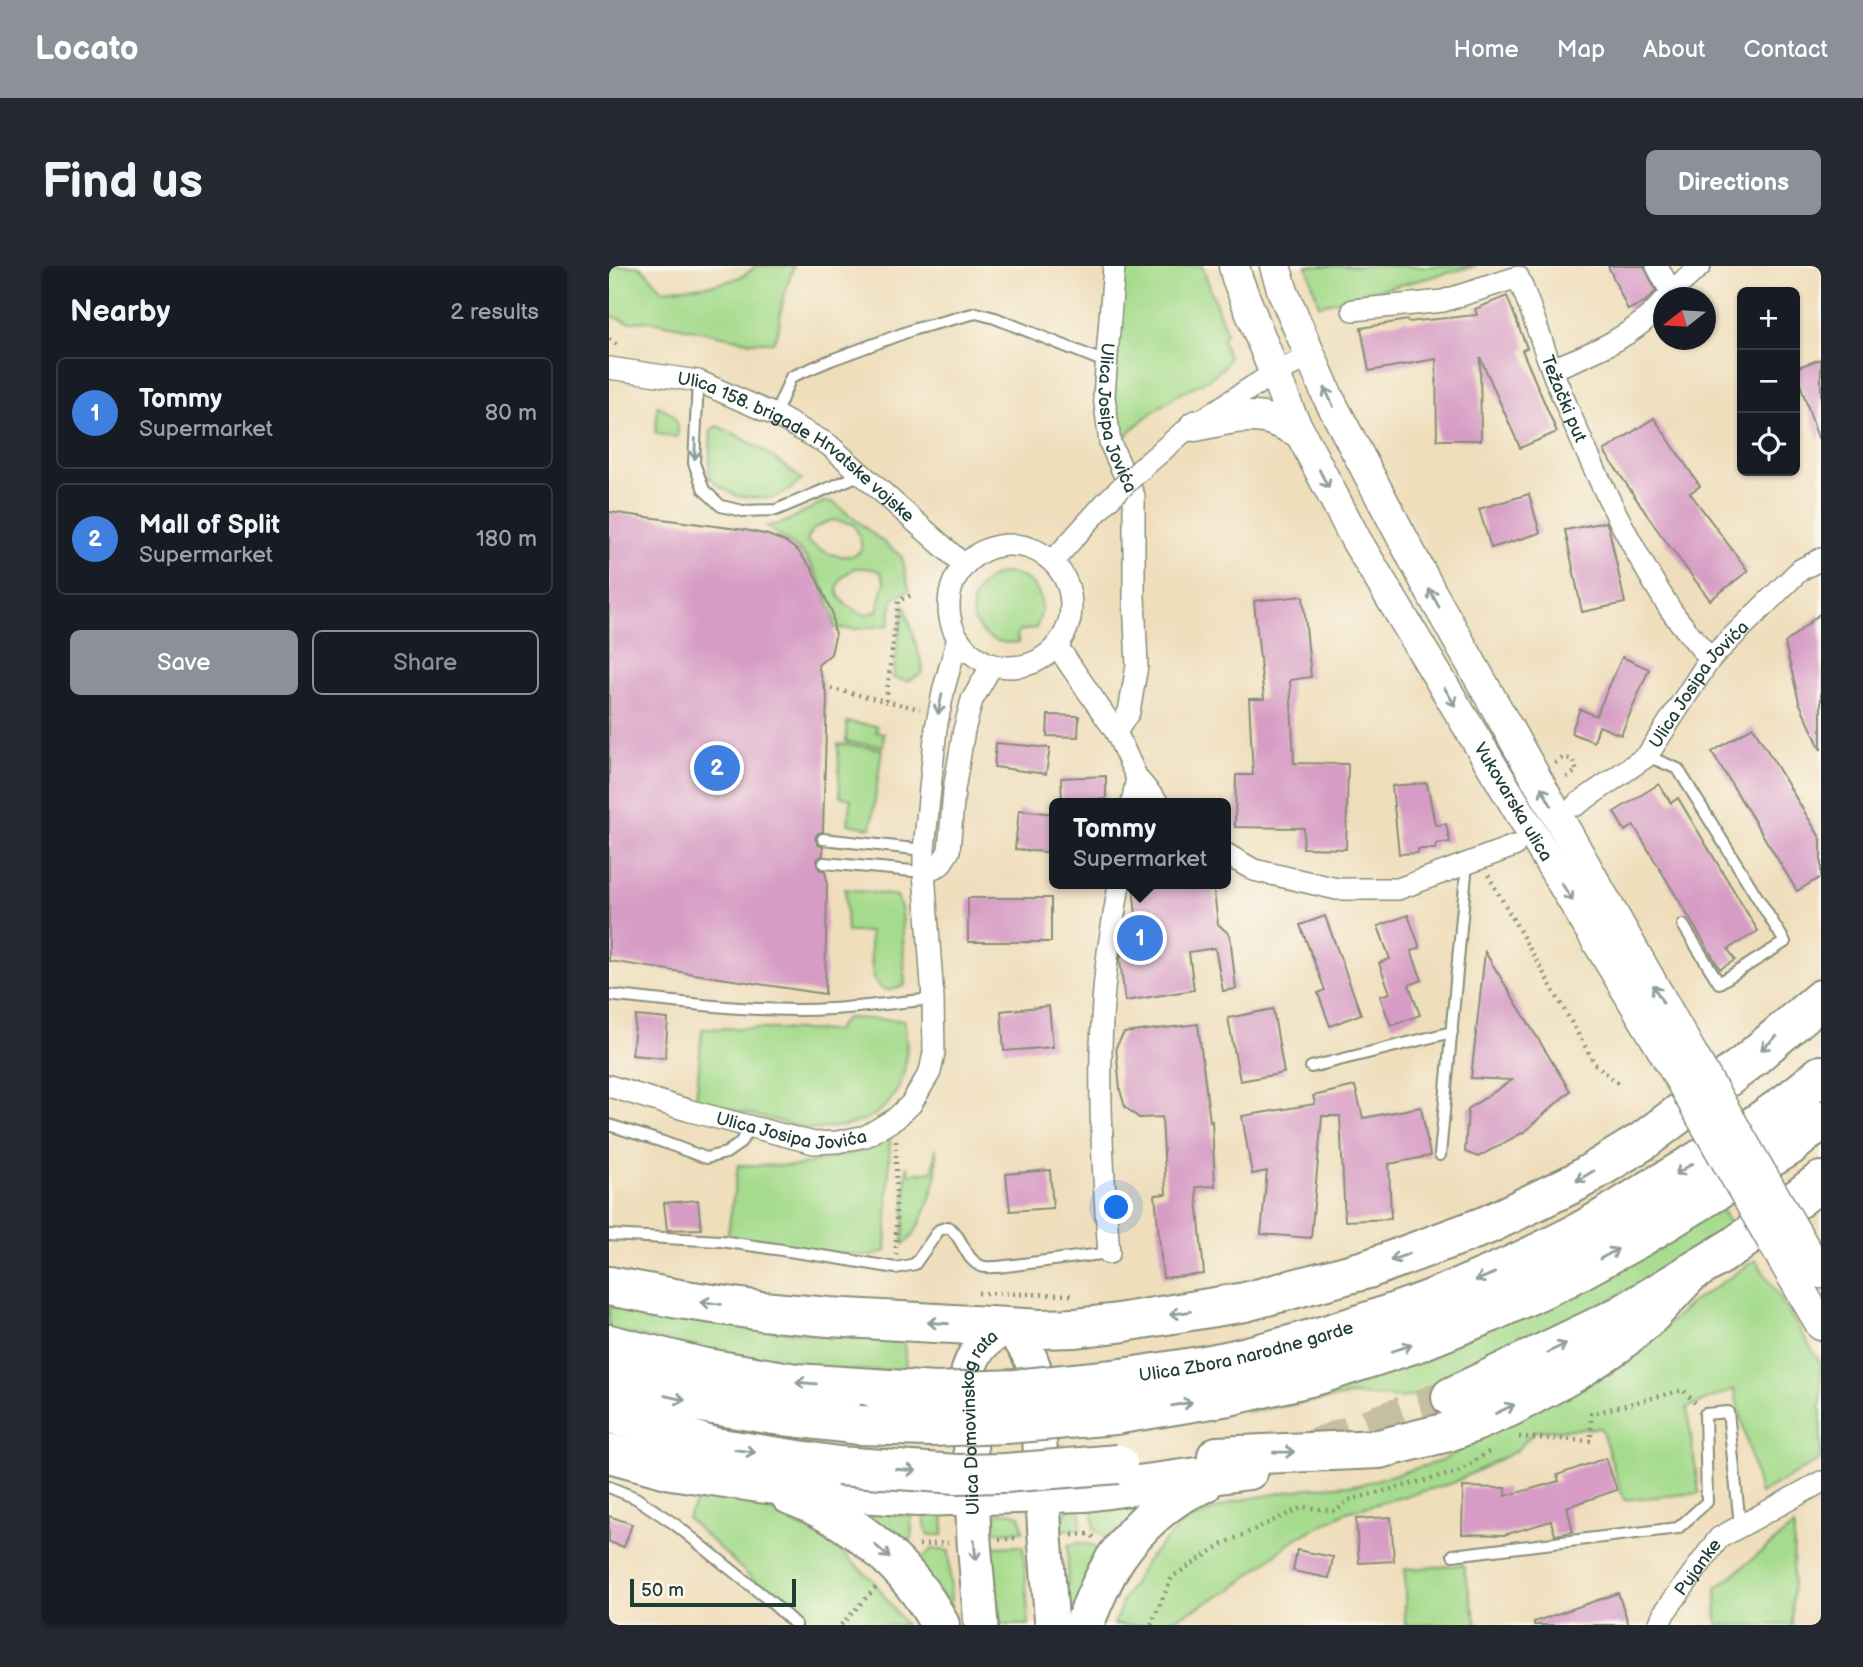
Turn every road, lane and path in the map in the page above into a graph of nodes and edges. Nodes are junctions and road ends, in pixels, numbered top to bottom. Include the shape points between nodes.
1 (1114, 266) edge
2 (1234, 266) edge
3 (1275, 266) edge
4 (1657, 266) edge
5 (1700, 266) edge
6 (1664, 287) edge
7 (1678, 287) edge
8 (1353, 310) dead end
9 (1653, 310) edge
10 (1311, 356) junction
11 (1105, 362) junction
12 (609, 368) edge
13 (1552, 369) junction
14 (1275, 373) junction
15 (698, 381) junction
16 (775, 415) junction
17 (1195, 426) junction
18 (1300, 433) junction
19 (862, 474) junction
20 (1821, 559) edge
21 (1053, 561) junction
22 (964, 565) junction
23 (914, 594) dead end
24 (958, 638) junction
25 (1057, 646) junction
26 (1710, 659) junction
27 (992, 665) junction
28 (824, 687) dead end
29 (886, 701) junction
30 (924, 710) dead end
31 (1116, 732) junction
32 (1647, 756) junction
33 (1556, 769) dead end
34 (1137, 778) junction
35 (1554, 786) dead end
36 (1133, 798) edge
37 (1154, 798) edge
38 (1576, 805) dead end
39 (823, 839) dead end
40 (1514, 846) dead end
41 (924, 850) junction
42 (1231, 857) edge
43 (1473, 861) junction
44 (824, 863) dead end
45 (924, 872) junction
46 (1118, 889) edge
47 (1683, 925) dead end
48 (609, 995) edge
49 (933, 999) junction
50 (1821, 999) edge
51 (1452, 1032) junction
52 (1683, 1061) junction
53 (1311, 1067) dead end
54 (1821, 1074) edge
55 (1620, 1084) dead end
56 (609, 1086) edge
57 (895, 1119) junction
58 (1821, 1120) edge
59 (609, 1125) edge
60 (752, 1126) junction
61 (1440, 1155) dead end
62 (1821, 1181) edge
63 (609, 1235) edge
64 (1109, 1253) joint
65 (1794, 1253) junction
66 (896, 1268) junction
67 (1690, 1273) junction
68 (1821, 1273) edge
69 (609, 1286) edge
70 (1821, 1325) edge
71 (1006, 1327) junction
72 (609, 1344) edge
73 (609, 1382) edge
74 (1115, 1397) junction
75 (1451, 1397) tunnel mouth
76 (609, 1413) edge
77 (1705, 1414) junction
78 (1511, 1437) dead end
79 (1501, 1444) dead end
80 (609, 1453) edge
81 (1821, 1482) edge
82 (759, 1483) junction
83 (609, 1487) edge
84 (1042, 1493) junction
85 (972, 1496) junction
86 (1740, 1525) junction
87 (1453, 1555) dead end
88 (880, 1582) dead end
89 (796, 1625) edge
90 (841, 1625) edge
91 (940, 1625) edge
92 (981, 1625) edge
93 (1052, 1625) edge
94 (1084, 1625) edge
95 (1151, 1625) edge
96 (1660, 1625) edge

1 - 11 street, Ulica Josipa Jovića
2 - 14 street, Vukovarska ulica
3 - 10 street, Vukovarska ulica
4 - 6 street
5 - 7 street
8 - 13 street, Težački put via 1443,301 1518,277
9 - 13 street via 1627,334
10 - 14 street
52 -> 10 street, Vukovarska ulica via 1329,399
11 - 16 lane via 976,313 915,329 791,377
11 - 31 street, Ulica Josipa Jovića via 1110,443 1134,496 1135,518 1137,666 1129,712
12 - 15 street, Ulica 158. brigade Hrvatske vojske
13 - 26 street, Težački put via 1586,450 1646,567 1671,611
14 - 17 street
14 - 18 street, Vukovarska ulica
15 - 16 street, Ulica 158. brigade Hrvatske vojske
15 -> 19 lane via 694,463 704,490 721,506 775,510
16 - 19 street, Ulica 158. brigade Hrvatske vojske via 829,445
17 - 18 street via 1261,417
17 - 21 street, bridge via 1107,501
18 -> 52 street, Vukovarska ulica via 1356,540
19 - 22 street, Ulica 158. brigade Hrvatske vojske
20 - 26 street, Ulica Josipa Jovića via 1800,570
21 - 22 street via 1018,544 998,545
21 - 25 street via 1071,593 1072,612
22 - 24 street via 949,600 950,620
23 - 29 path via 898,601
24 - 27 street
24 -> 41 street via 936,728
25 - 27 street via 1027,665
25 - 31 street
26 - 32 street, Ulica Josipa Jovića
27 - 45 street via 972,699 964,730 949,851 940,865
28 - 29 path
29 - 30 path
31 - 34 street
32 - 38 street, Ulica Josipa Jovića
32 - 47 lane via 1678,769 1785,942 1719,983
33 - 35 path via 1552,765 1563,758 1572,759 1577,771
34 - 36 street
34 - 37 street
39 - 41 lane
40 - 43 street
41 - 45 street
42 - 43 street via 1254,870 1337,889 1398,889
43 - 51 lane
43 - 55 path via 1595,1064
44 - 45 lane
45 - 49 street
46 - 64 street via 1106,970 1101,1067
48 - 49 lane via 714,1007 786,1009
49 - 57 street, Ulica Josipa Jovića via 930,1072 911,1104
50 -> 71 highway via 1643,1141 1576,1182 1487,1226 1368,1269 1245,1302 1075,1328
51 - 53 lane
51 - 61 lane
52 - 65 street, Vukovarska ulica, bridge
54 -> 74 highway, Ulica Zbora narodne garde via 1770,1115 1679,1172 1570,1237 1503,1270 1327,1335
56 - 60 street, Ulica Josipa Jovića
57 - 60 street, Ulica Josipa Jovića via 866,1136 837,1142 814,1143
57 - 66 path
74 -> 58 highway, Ulica Zbora narodne garde via 1229,1396 1318,1375 1416,1343 1566,1278 1641,1237 1790,1146
59 - 60 lane via 706,1158 739,1144
62 - 67 highway via 1735,1246
63 - 66 lane via 721,1241
64 - 66 lane via 982,1266 970,1258 948,1227 939,1230 915,1264
65 - 68 street, Vukovarska ulica
65 - 70 street, Vukovarska ulica
75 -> 67 highway via 1620,1316
76 -> 67 highway, bridge via 714,1447 838,1466 957,1474 1379,1449 1475,1422 1575,1372 1651,1315
71 -> 69 highway via 762,1311
71 - 84 main road, Ulica Domovinskog rata via 1023,1343 1036,1374
71 - 85 main road, Ulica Domovinskog rata via 979,1346 968,1372
74 -> 72 highway, Ulica Zbora narodne garde, bridge via 796,1382 701,1367
73 -> 74 highway, Ulica Zbora narodne garde, bridge via 774,1415 930,1427 993,1425
77 - 78 path via 1683,1390 1591,1414 1591,1441
77 - 86 lane via 1728,1412
77 - 87 lane via 1707,1502 1678,1528
79 - 95 path via 1458,1472 1349,1500 1336,1511 1303,1507 1223,1544 1172,1577
80 - 82 highway via 671,1470
81 - 86 street, Pujanke
82 - 85 highway via 917,1497
82 -> 91 highway via 804,1500 873,1543 898,1565
83 - 89 lane via 636,1498 675,1525
84 - 85 highway
84 - 93 main road, Ulica Domovinskog rata
84 - 94 highway via 1086,1492 1243,1472 1196,1486 1143,1525 1117,1556
85 -> 92 main road, Ulica Domovinskog rata
86 - 96 street, Pujanke via 1719,1538 1664,1612
88 - 90 path

